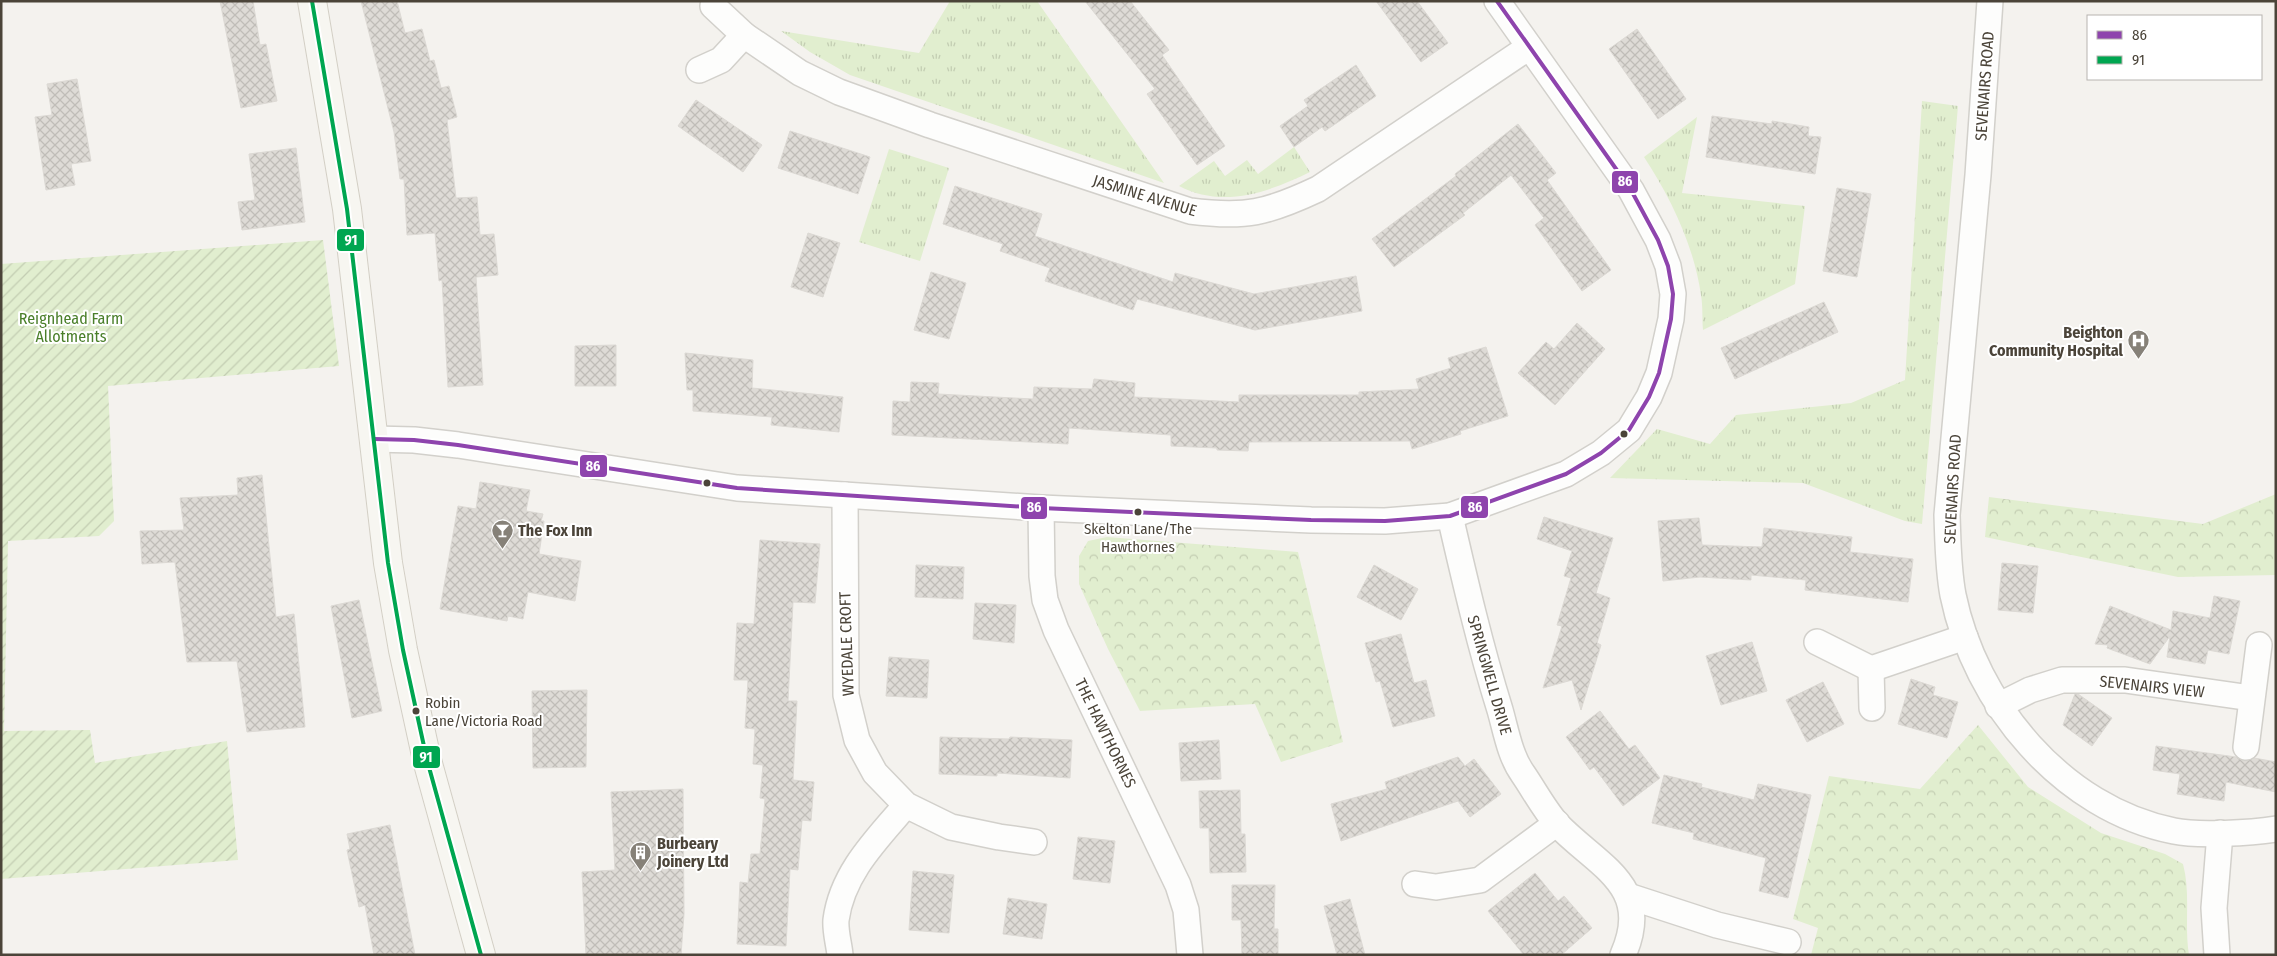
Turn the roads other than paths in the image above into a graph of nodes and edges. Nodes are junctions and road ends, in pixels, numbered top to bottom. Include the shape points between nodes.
1 (312, 1) edge
2 (1497, 1) edge
3 (1990, 1) edge
4 (713, 6) dead end
5 (744, 34) junction
6 (1529, 47) junction
7 (698, 70) dead end
8 (374, 440) junction
9 (845, 496) junction
10 (1041, 508) junction
11 (1450, 516) junction
12 (1965, 637) junction
13 (1817, 642) dead end
14 (2259, 645) dead end
15 (1871, 669) junction
16 (2251, 698) junction
17 (1998, 706) junction
18 (1872, 708) dead end
19 (2246, 747) dead end
20 (906, 806) junction
21 (1557, 823) junction
22 (2276, 829) edge
23 (2220, 833) junction
24 (1034, 842) dead end
25 (1415, 884) dead end
26 (1628, 896) junction
27 (1788, 942) dead end
28 (481, 955) edge
29 (840, 955) edge
30 (1190, 955) edge
31 (1624, 955) edge
32 (2217, 955) edge

1 - 8 street via 347,209
2 - 6 street
3 - 12 street, SEVENAIRS ROAD via 1978,175 1947,515 1953,595
4 - 5 street, JASMINE AVENUE
5 - 6 street, JASMINE AVENUE via 800,73 848,95 1190,211 1226,215 1281,206 1318,190
5 - 7 street via 720,60
6 - 11 street via 1631,190 1658,240 1668,266 1673,294 1671,319 1649,397 1629,430 1602,453 1566,474
8 - 9 street via 458,445 737,488
8 - 28 street via 388,563 403,650 427,760
9 - 10 street
9 - 20 street, WYEDALE CROFT via 846,695 858,740 875,773
10 - 11 street via 1310,520 1385,521
10 - 30 street, THE HAWTHORNES via 1045,600 1056,630 1178,885 1186,910
11 - 21 street, SPRINGWELL DRIVE via 1479,641 1509,742 1520,771
12 - 15 street
12 - 17 street, SEVENAIRS ROAD
13 - 15 street
14 - 16 street
15 - 18 street
16 - 17 street, SEVENAIRS VIEW via 2124,680 2062,680 2030,690
16 - 19 street
17 - 23 street, SEVENAIRS ROAD via 2030,748 2093,799 2130,818 2174,831
20 - 24 street, WYEDALE CROFT via 952,827
20 - 29 street via 866,852 845,886 836,921
21 - 25 street via 1480,880 1436,887
21 - 26 street, SPRINGWELL DRIVE via 1617,877
22 - 23 street, SEVENAIRS ROAD
23 - 32 street via 2214,908
26 - 27 street via 1717,925
26 - 31 street, SPRINGWELL DRIVE via 1632,936

